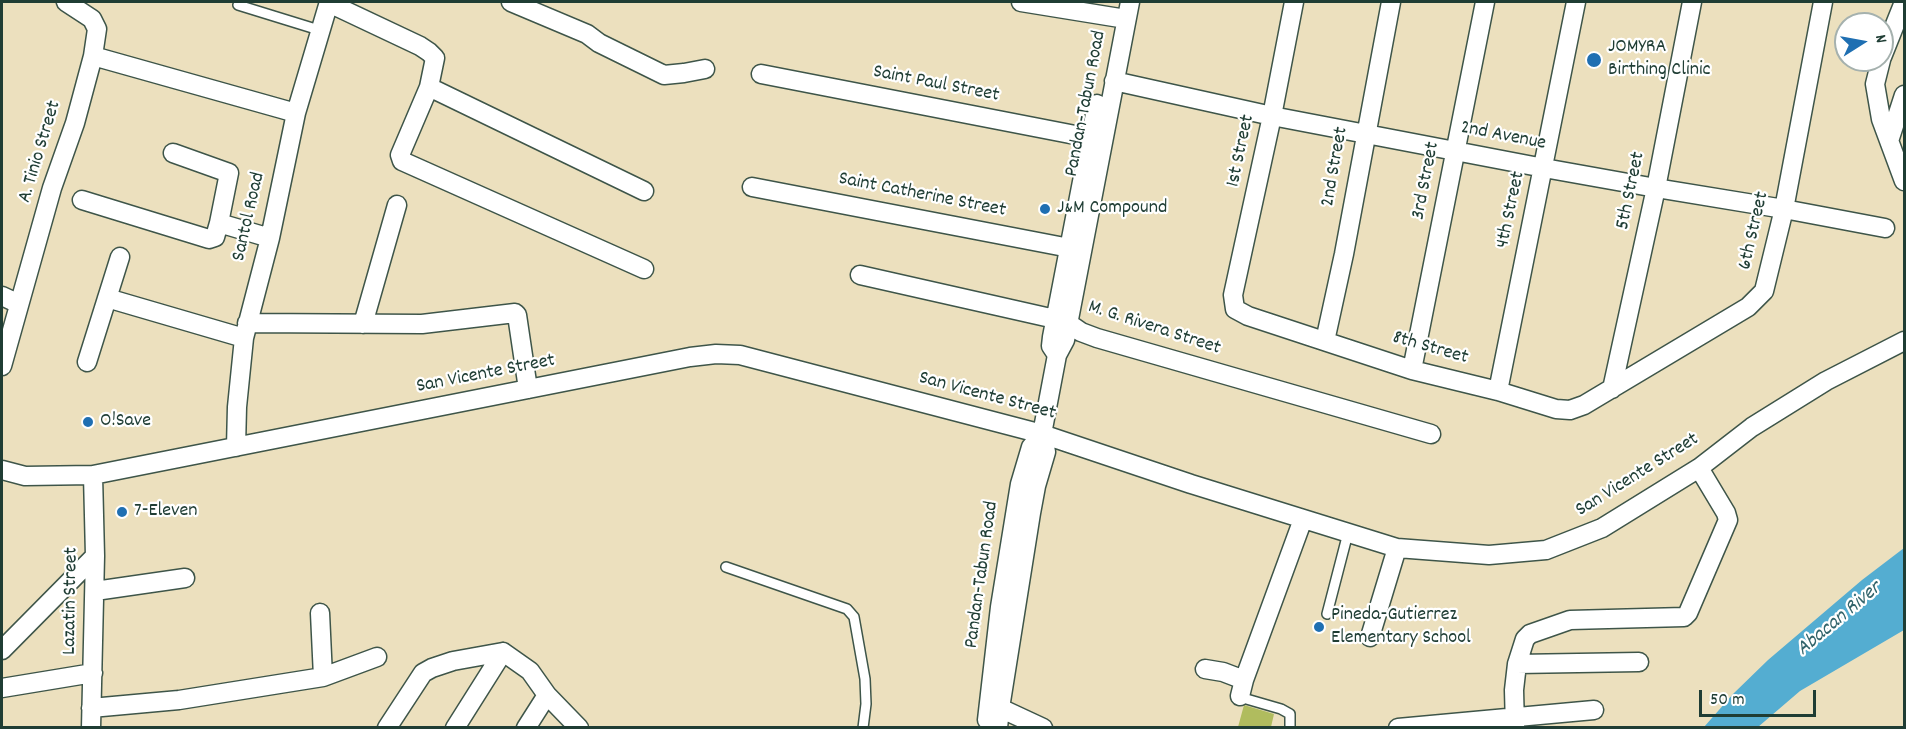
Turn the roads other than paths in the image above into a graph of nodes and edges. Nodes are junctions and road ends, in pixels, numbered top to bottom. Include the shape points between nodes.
1 (66, 2) edge
2 (329, 2) edge
3 (511, 2) edge
4 (1021, 2) edge
5 (1294, 2) edge
6 (1391, 2) edge
7 (1485, 2) edge
8 (1576, 2) edge
9 (1692, 2) edge
10 (1823, 2) edge
11 (1904, 2) edge
12 (238, 5) dead end
13 (1122, 10) edge
14 (1894, 27) edge
15 (320, 30) junction
16 (93, 56) junction
17 (705, 69) dead end
18 (1878, 72) edge
19 (761, 74) dead end
20 (1114, 81) junction
21 (429, 87) junction
22 (1905, 95) edge
23 (296, 113) junction
24 (1272, 116) junction
25 (1365, 132) junction
26 (1890, 138) junction
27 (1097, 139) junction
28 (1456, 150) junction
29 (173, 153) dead end
30 (1544, 168) junction
31 (1905, 181) edge
32 (752, 187) dead end
33 (1656, 189) junction
34 (644, 191) dead end
35 (82, 200) dead end
36 (397, 205) dead end
37 (1784, 209) junction
38 (219, 223) junction
39 (1885, 228) dead end
40 (270, 238) junction
41 (1076, 249) junction
42 (120, 256) dead end
43 (644, 269) dead end
44 (860, 274) dead end
45 (2, 296) edge
46 (107, 298) junction
47 (19, 304) junction
48 (1235, 309) joint
49 (1062, 321) junction
50 (363, 324) junction
51 (246, 331) junction
52 (1325, 341) junction
53 (1905, 341) edge
54 (87, 362) dead end
55 (2, 366) edge
56 (1412, 370) junction
57 (528, 389) junction
58 (1612, 389) junction
59 (1498, 391) junction
60 (1042, 434) junction
61 (1431, 434) dead end
62 (236, 447) junction
63 (1699, 468) junction
64 (2, 470) edge
65 (93, 475) junction
66 (1303, 519) junction
67 (1348, 533) junction
68 (1397, 548) junction
69 (95, 556) junction
70 (726, 567) dead end
71 (185, 579) dead end
72 (95, 591) junction
73 (320, 613) dead end
74 (1327, 614) dead end
75 (1370, 637) dead end
76 (2, 650) edge
77 (503, 652) junction
78 (377, 657) dead end
79 (1639, 662) dead end
80 (1517, 664) junction
81 (1205, 669) dead end
82 (93, 673) junction
83 (323, 677) junction
84 (2, 688) edge
85 (1242, 688) junction
86 (547, 695) junction
87 (994, 707) junction
88 (92, 708) junction
89 (1594, 710) dead end
90 (1515, 723) edge
91 (91, 728) edge
92 (387, 728) edge
93 (455, 728) edge
94 (526, 728) edge
95 (579, 728) edge
96 (863, 728) edge
97 (987, 728) edge
98 (998, 728) edge
99 (1043, 728) edge
100 (1290, 728) edge
101 (1398, 728) edge

1 - 16 street, A. Tinio Street via 92,19 97,28
2 - 15 street, Santol Road
2 - 21 street via 429,52 435,58
3 - 17 street via 587,34 664,75
4 - 13 street
5 - 24 street, 1st Street
6 - 25 street, 2nd Street
7 - 28 street, 3rd Street
8 - 30 street, 4th Street
9 - 33 street, 5th Street
10 - 37 street, 6th Street
11 - 14 street
12 - 15 lane
13 - 20 street, Pandan-Tabun Road
13 - 27 street, Pandan-Tabun Road
15 - 23 street, Santol Road
16 - 23 street
16 - 47 street, A. Tinio Street
18 - 26 street via 1875,84 1881,119
19 - 27 street, Saint Paul Street
20 - 24 street, 2nd Avenue
20 - 27 street, Pandan-Tabun Road
21 - 34 street
21 - 43 street via 400,154 402,161
22 - 26 street
23 - 40 street, Santol Road
24 - 25 street, 2nd Avenue
24 - 48 street, 1st Street via 1233,295
25 - 28 street, 2nd Avenue
25 - 52 street, 2nd Street
26 - 31 street
27 - 41 street, Pandan-Tabun Road
28 - 30 street, 2nd Avenue
28 - 56 street, 3rd Street
29 - 38 street via 229,173
30 - 33 street, 2nd Avenue
30 - 59 street, 4th Street
32 - 41 street, Saint Catherine Street
33 - 37 street, 2nd Avenue
33 - 58 street, 5th Street
35 - 38 street via 210,239 215,237
36 - 50 street
37 - 39 street, 2nd Avenue
37 - 58 street, 6th Street via 1760,297
38 - 40 street
40 - 51 street, Santol Road
41 - 49 street, Pandan-Tabun Road
42 - 46 street
44 - 49 street, M. G. Rivera Street
45 - 47 street
46 - 51 street
46 - 54 street
47 - 55 street, A. Tinio Street
48 - 52 street, 8th Street
49 - 60 street, Pandan-Tabun Road via 1064,344 1056,355
49 - 61 street, M. G. Rivera Street via 1097,338
50 - 51 street
50 - 57 street via 422,324 515,313
51 - 62 street, Santol Road
52 - 56 street, 8th Street
53 - 63 street, San Vicente Street via 1826,381 1752,427
56 - 59 street, 8th Street
57 - 60 street, San Vicente Street via 690,357 740,355
57 - 62 street, San Vicente Street
58 - 59 street, 8th Street via 1570,410
60 - 66 street, San Vicente Street
60 - 87 street, Pandan-Tabun Road via 1031,447
62 - 65 street, San Vicente Street
63 - 68 street, San Vicente Street via 1602,528 1546,550 1489,555
63 - 80 street via 1728,520 1688,613 1684,617 1570,620 1530,634
64 - 65 street, San Vicente Street via 25,476
65 - 69 street, Lazatin Street
66 - 67 street, San Vicente Street
66 - 85 street
67 - 68 street, San Vicente Street
67 - 74 lane
68 - 75 street
69 - 72 street, Lazatin Street
69 - 76 street
70 - 96 lane via 847,609 854,617 865,680
71 - 72 street
72 - 82 street, Lazatin Street
73 - 83 street
77 - 86 street via 530,671
77 - 92 street via 432,668 423,674
77 - 93 street
78 - 83 street
79 - 80 street
80 - 90 street
81 - 85 street via 1223,672
82 - 84 street
82 - 88 street, Lazatin Street
83 - 88 street via 179,700
85 - 100 lane via 1243,698 1290,714
86 - 94 street
86 - 95 street
87 - 97 street, Pandan-Tabun Road
87 - 98 street, Pandan-Tabun Road
87 - 99 street
88 - 91 street, Lazatin Street
89 - 90 street
90 - 101 street

